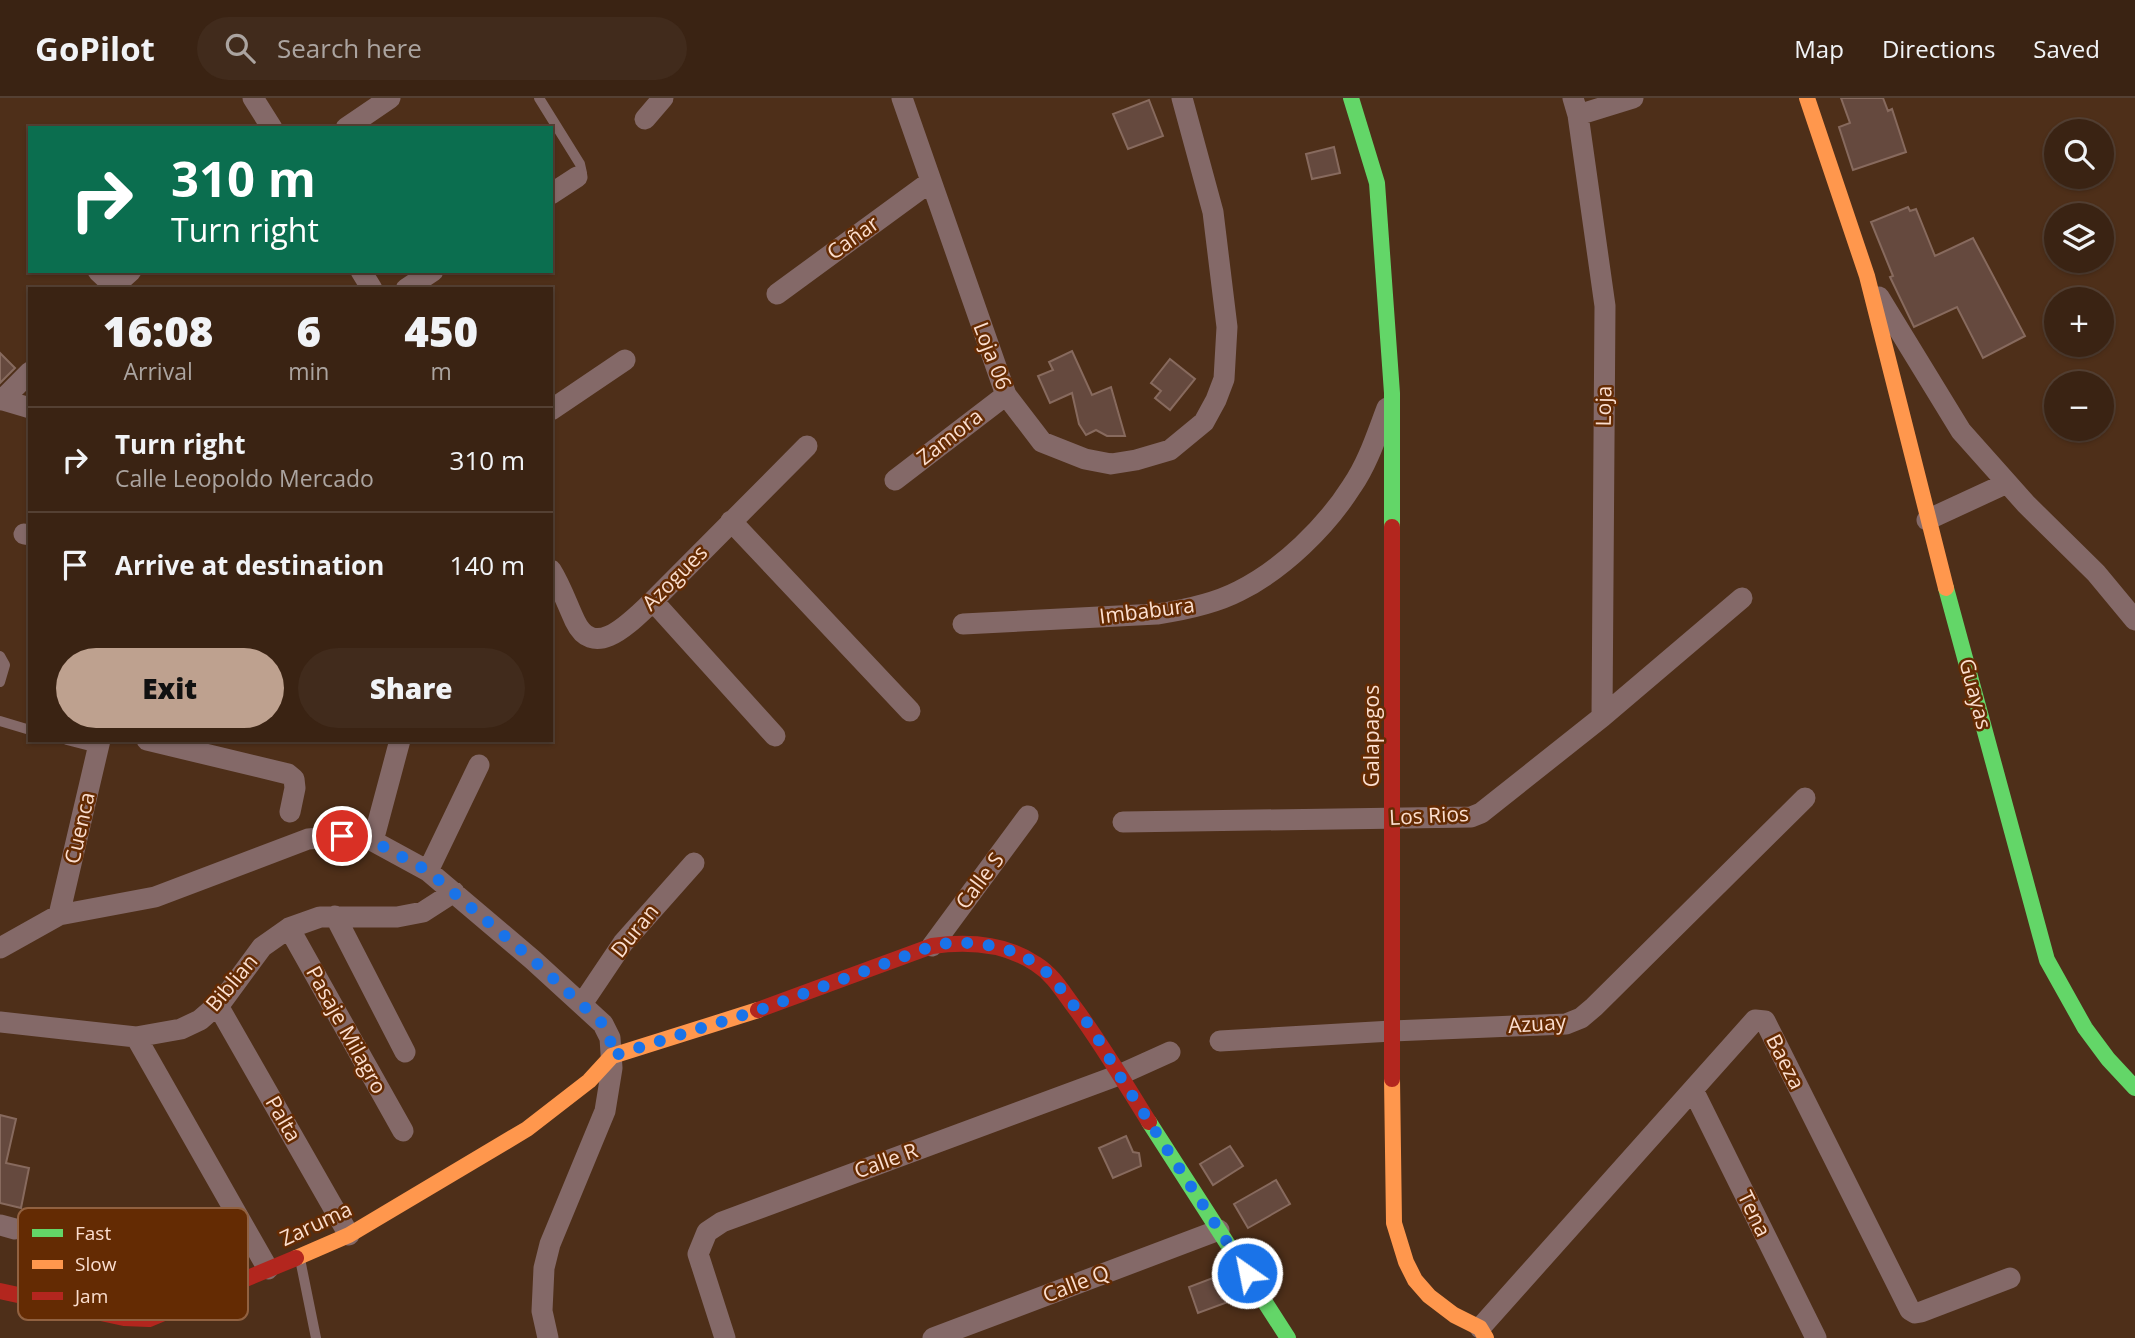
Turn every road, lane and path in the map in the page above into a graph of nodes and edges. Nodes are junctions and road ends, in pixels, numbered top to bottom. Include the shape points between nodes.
1 (253, 98) edge
2 (390, 98) edge
3 (539, 98) edge
4 (663, 98) edge
5 (902, 98) edge
6 (1351, 98) edge
7 (1633, 98) edge
8 (1807, 98) edge
9 (1185, 99) edge
10 (1576, 106) edge
11 (645, 119) dead end
12 (271, 126) edge
13 (349, 126) edge
14 (577, 177) joint
15 (930, 182) junction
16 (553, 193) edge
17 (127, 273) edge
18 (430, 273) edge
19 (1867, 276) junction
20 (108, 282) edge
21 (409, 287) edge
22 (777, 294) dead end
23 (625, 360) dead end
24 (28, 374) edge
25 (1392, 393) junction
26 (1006, 395) junction
27 (1, 400) edge
28 (28, 407) edge
29 (553, 409) edge
30 (807, 446) dead end
31 (895, 480) dead end
32 (2007, 483) junction
33 (1927, 520) junction
34 (731, 521) junction
35 (553, 573) edge
36 (1742, 598) dead end
37 (653, 601) junction
38 (2135, 620) edge
39 (963, 624) dead end
40 (0, 656) edge
41 (0, 682) edge
42 (910, 711) dead end
43 (1602, 717) junction
44 (0, 721) edge
45 (28, 729) edge
46 (775, 736) dead end
47 (156, 742) edge
48 (399, 742) edge
49 (99, 744) edge
50 (479, 765) dead end
51 (1805, 798) dead end
52 (290, 812) dead end
53 (1028, 816) dead end
54 (1393, 819) junction
55 (1123, 822) dead end
56 (373, 841) junction
57 (694, 863) dead end
58 (428, 871) junction
59 (454, 892) junction
60 (59, 915) junction
61 (335, 916) junction
62 (289, 928) junction
63 (932, 946) junction
64 (0, 948) edge
65 (217, 1004) junction
66 (582, 1004) junction
67 (0, 1023) edge
68 (1392, 1031) junction
69 (136, 1037) junction
70 (1220, 1041) dead end
71 (405, 1052) dead end
72 (1170, 1052) dead end
73 (612, 1056) junction
74 (1119, 1075) junction
75 (2135, 1088) edge
76 (1693, 1090) junction
77 (403, 1131) dead end
78 (233, 1208) edge
79 (1219, 1230) junction
80 (248, 1234) edge
81 (349, 1235) junction
82 (299, 1256) junction
83 (268, 1269) junction
84 (248, 1278) edge
85 (2010, 1278) dead end
86 (0, 1291) edge
87 (18, 1295) edge
88 (1483, 1333) edge
89 (316, 1338) edge
90 (548, 1338) edge
91 (725, 1338) edge
92 (933, 1338) edge
93 (1288, 1338) edge
94 (1816, 1338) edge

1 - 12 street
2 - 13 street
3 - 14 lane via 580,164 582,173
4 - 11 street
5 - 15 street, Loja 06
6 - 25 street, Galapagos via 1377,183
7 - 10 street
8 - 19 street, Guayas
9 - 26 street, Loja 06 via 1213,212 1227,327 1224,379 1204,422 1170,450 1111,464 1042,442
10 - 43 street, Loja via 1605,306
14 - 16 street
15 - 22 street, Cañar
15 - 26 street, Loja 06
17 - 20 street
18 - 21 street
19 - 32 street, Guayas via 1961,431
19 - 33 street, Guayas
23 - 29 street
24 - 27 street
25 - 39 street, Imbabura via 1353,486 1293,555 1239,591 1157,614
25 - 54 street, Galapagos
26 - 31 street, Zamora
27 - 28 street
30 - 34 street, Azogues
32 - 33 street
32 - 38 street, Guayas via 2096,573
33 - 75 street, Guayas via 2047,960 2075,1014
34 - 37 street, Azogues
34 - 42 street
35 - 37 street, Azogues via 575,621 589,638 607,637
36 - 43 street, Los Rios
37 - 46 street
40 - 41 lane via 5,665
43 - 54 street, Los Rios via 1481,813
44 - 45 lane
47 - 52 street via 288,774 295,779
48 - 56 street
49 - 60 street, Cuenca
50 - 58 street
51 - 68 street, Azuay via 1594,1007 1573,1022
53 - 63 street, Calle S
54 - 55 street, Los Rios
54 - 68 street, Galapagos
56 - 58 street
56 - 60 street via 342,836 308,839 155,897
57 - 66 street, Duran via 623,943
58 - 59 street
59 - 61 street, Biblian via 423,912 397,917
59 - 66 street
60 - 64 street
61 - 62 street, Biblian
61 - 71 street
62 - 65 street, Biblian via 262,947
62 - 77 street, Pasaje Milagro
63 - 73 street via 762,1009
63 - 74 street via 984,944 1020,953 1049,974 1093,1030
65 - 69 street, Biblian via 181,1029
65 - 81 street, Palta
66 - 73 street via 603,1024
67 - 69 street, Biblian
68 - 70 street, Azuay
68 - 88 street, Galapagos via 1394,1223 1415,1280 1429,1296
69 - 78 street
72 - 74 street, Calle R
73 - 81 street, Zaruma via 527,1129
73 - 90 street via 605,1111 544,1268 542,1311
74 - 79 street
74 - 91 street, Calle R via 722,1222 707,1233 698,1254
76 - 85 street, Baeza via 1755,1020 1765,1021 1910,1310 1922,1312
76 - 88 street, Baeza
76 - 94 street, Tena
79 - 92 street, Calle Q
79 - 93 street
80 - 83 street
81 - 82 street, Zaruma
82 - 83 street, Zaruma
82 - 89 lane
83 - 84 street, Zaruma
86 - 87 street, Zaruma

